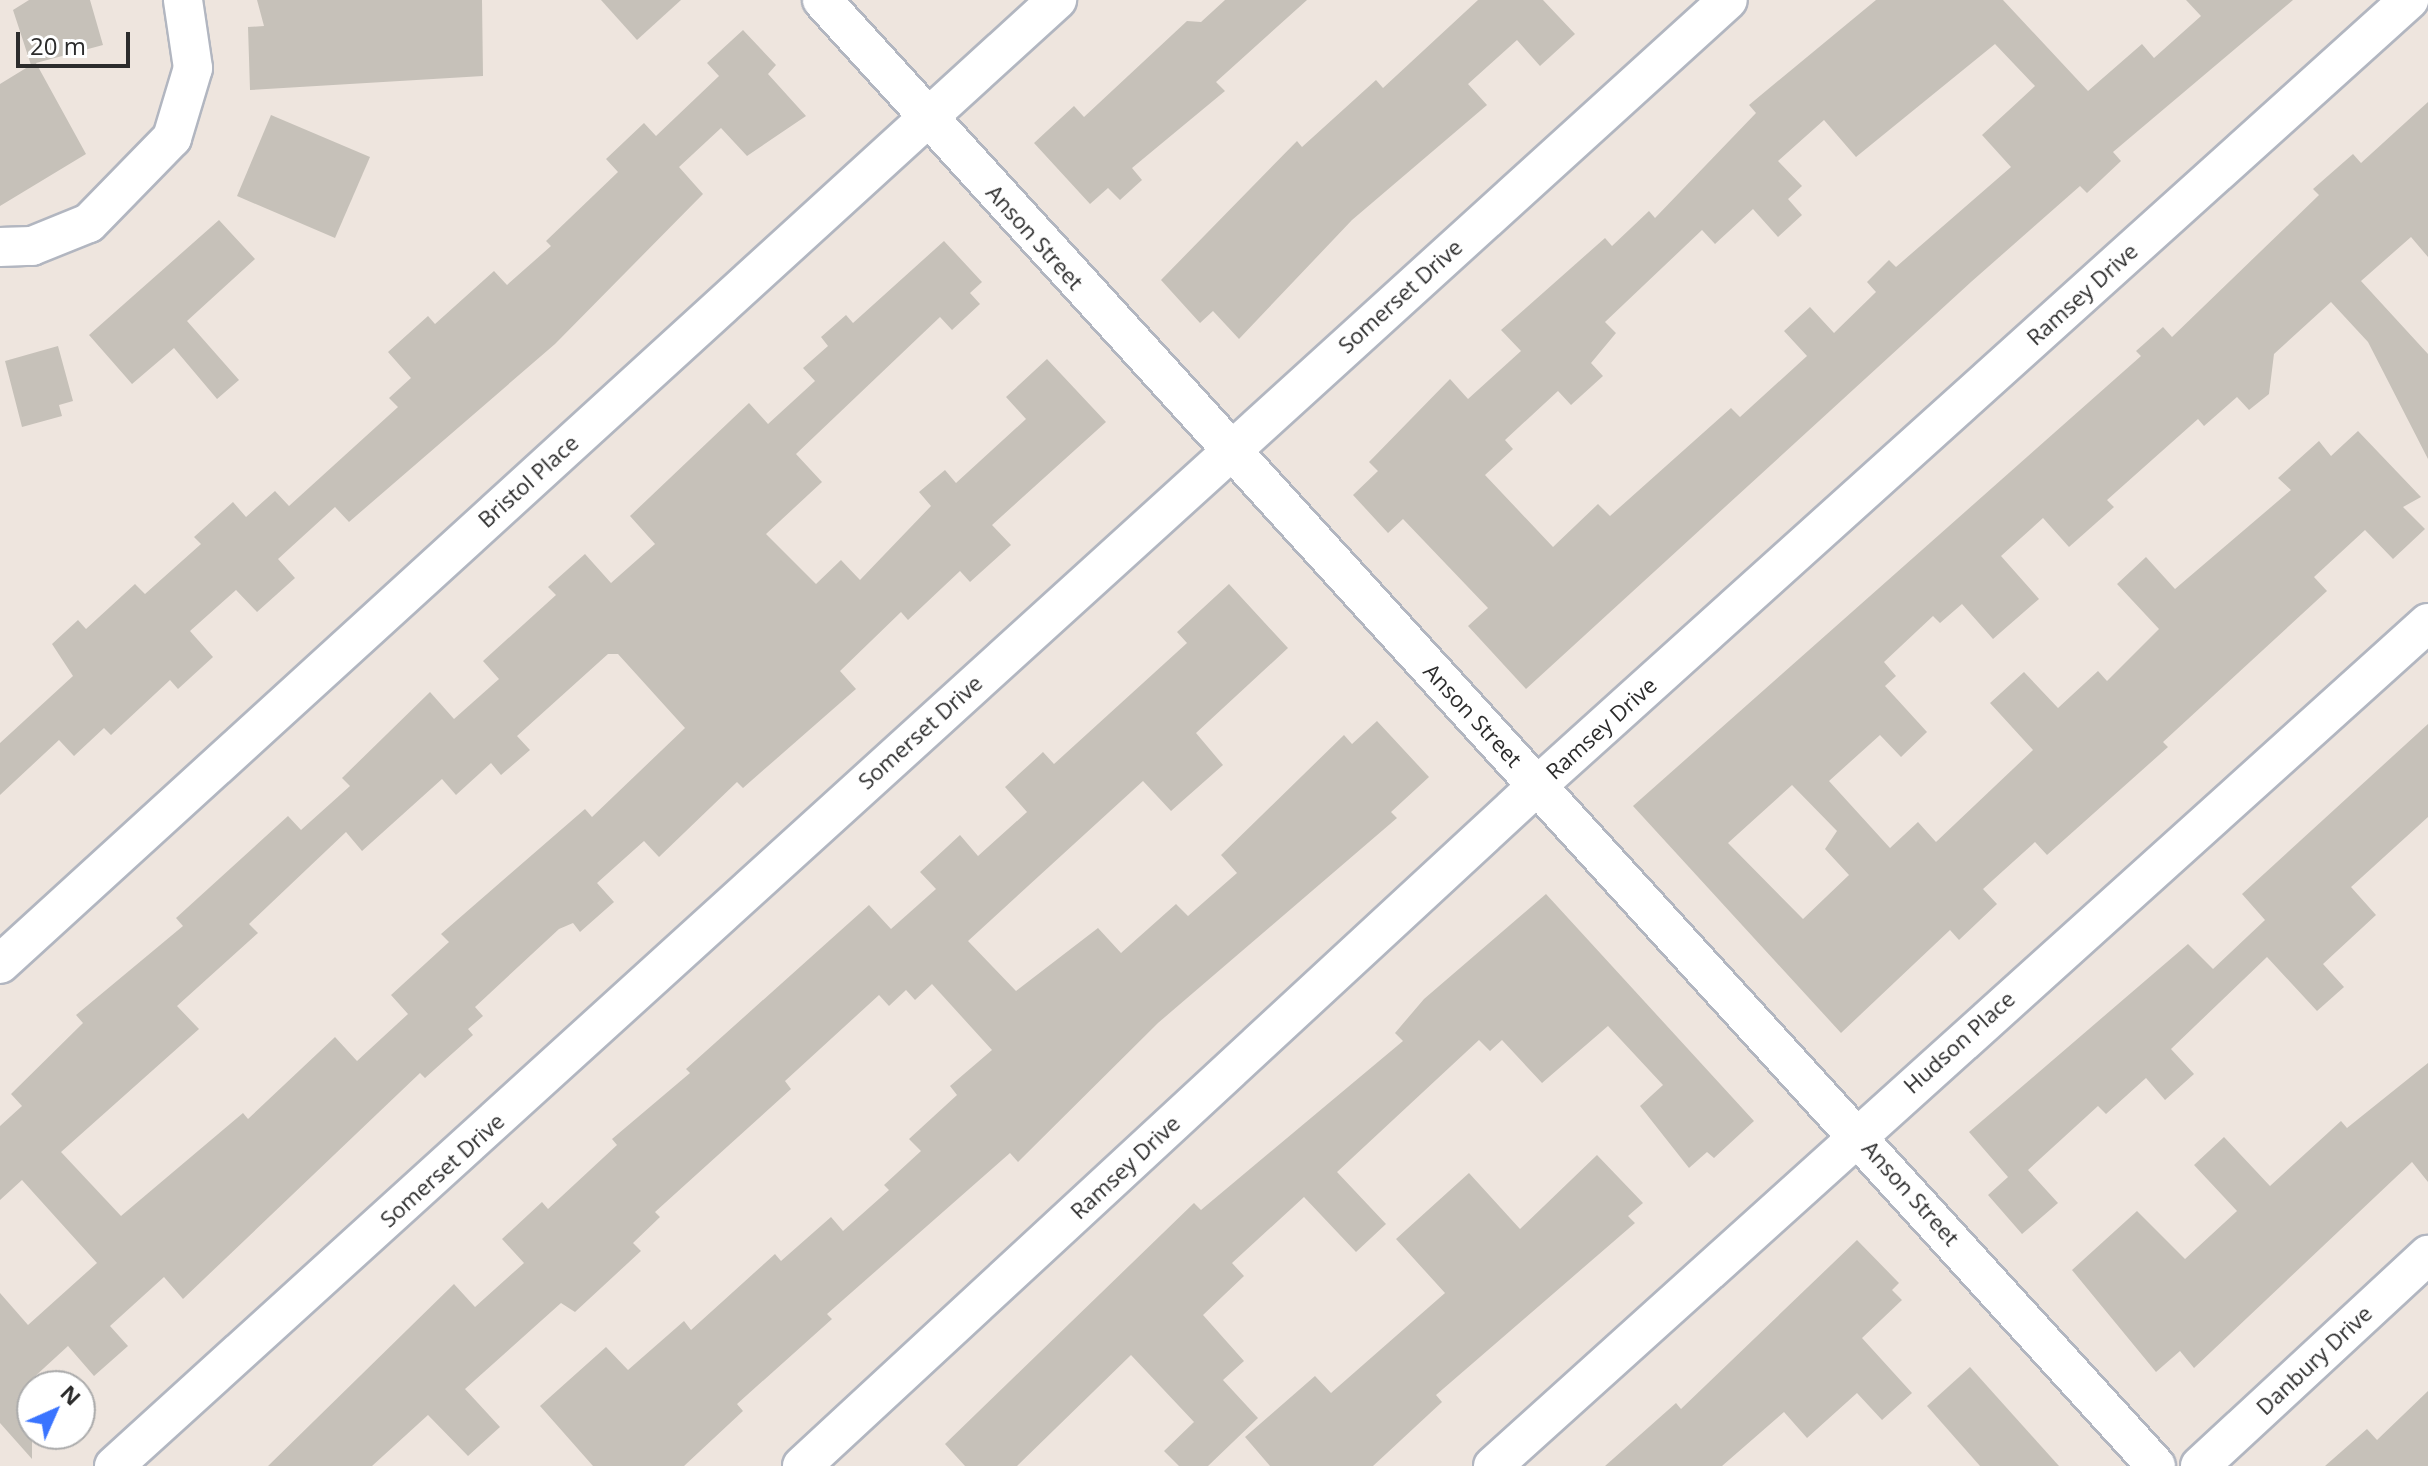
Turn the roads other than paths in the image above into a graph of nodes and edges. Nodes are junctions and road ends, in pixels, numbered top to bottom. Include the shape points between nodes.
1 (183, 0) edge
2 (822, 0) edge
3 (1057, 0) edge
4 (1728, 0) edge
5 (2409, 0) edge
6 (928, 117) junction
7 (0, 247) edge
8 (1228, 451) junction
9 (2428, 623) edge
10 (1538, 785) junction
11 (0, 964) edge
12 (1857, 1133) junction
13 (2428, 1255) edge
14 (114, 1466) edge
15 (802, 1466) edge
16 (1493, 1466) edge
17 (2156, 1466) edge
18 (2200, 1466) edge

1 - 7 street via 193,68 172,138 89,223 32,246
2 - 6 street, Anson Street
3 - 6 street, Bristol Place
4 - 8 street, Somerset Drive
5 - 10 street, Ramsey Drive
6 - 8 street, Anson Street
6 - 11 street, Bristol Place
8 - 10 street, Anson Street
8 - 14 street, Somerset Drive
9 - 12 street, Hudson Place
10 - 12 street, Anson Street
10 - 15 street, Ramsey Drive
12 - 16 street, Hudson Place
12 - 17 street, Anson Street
13 - 18 street, Danbury Drive

